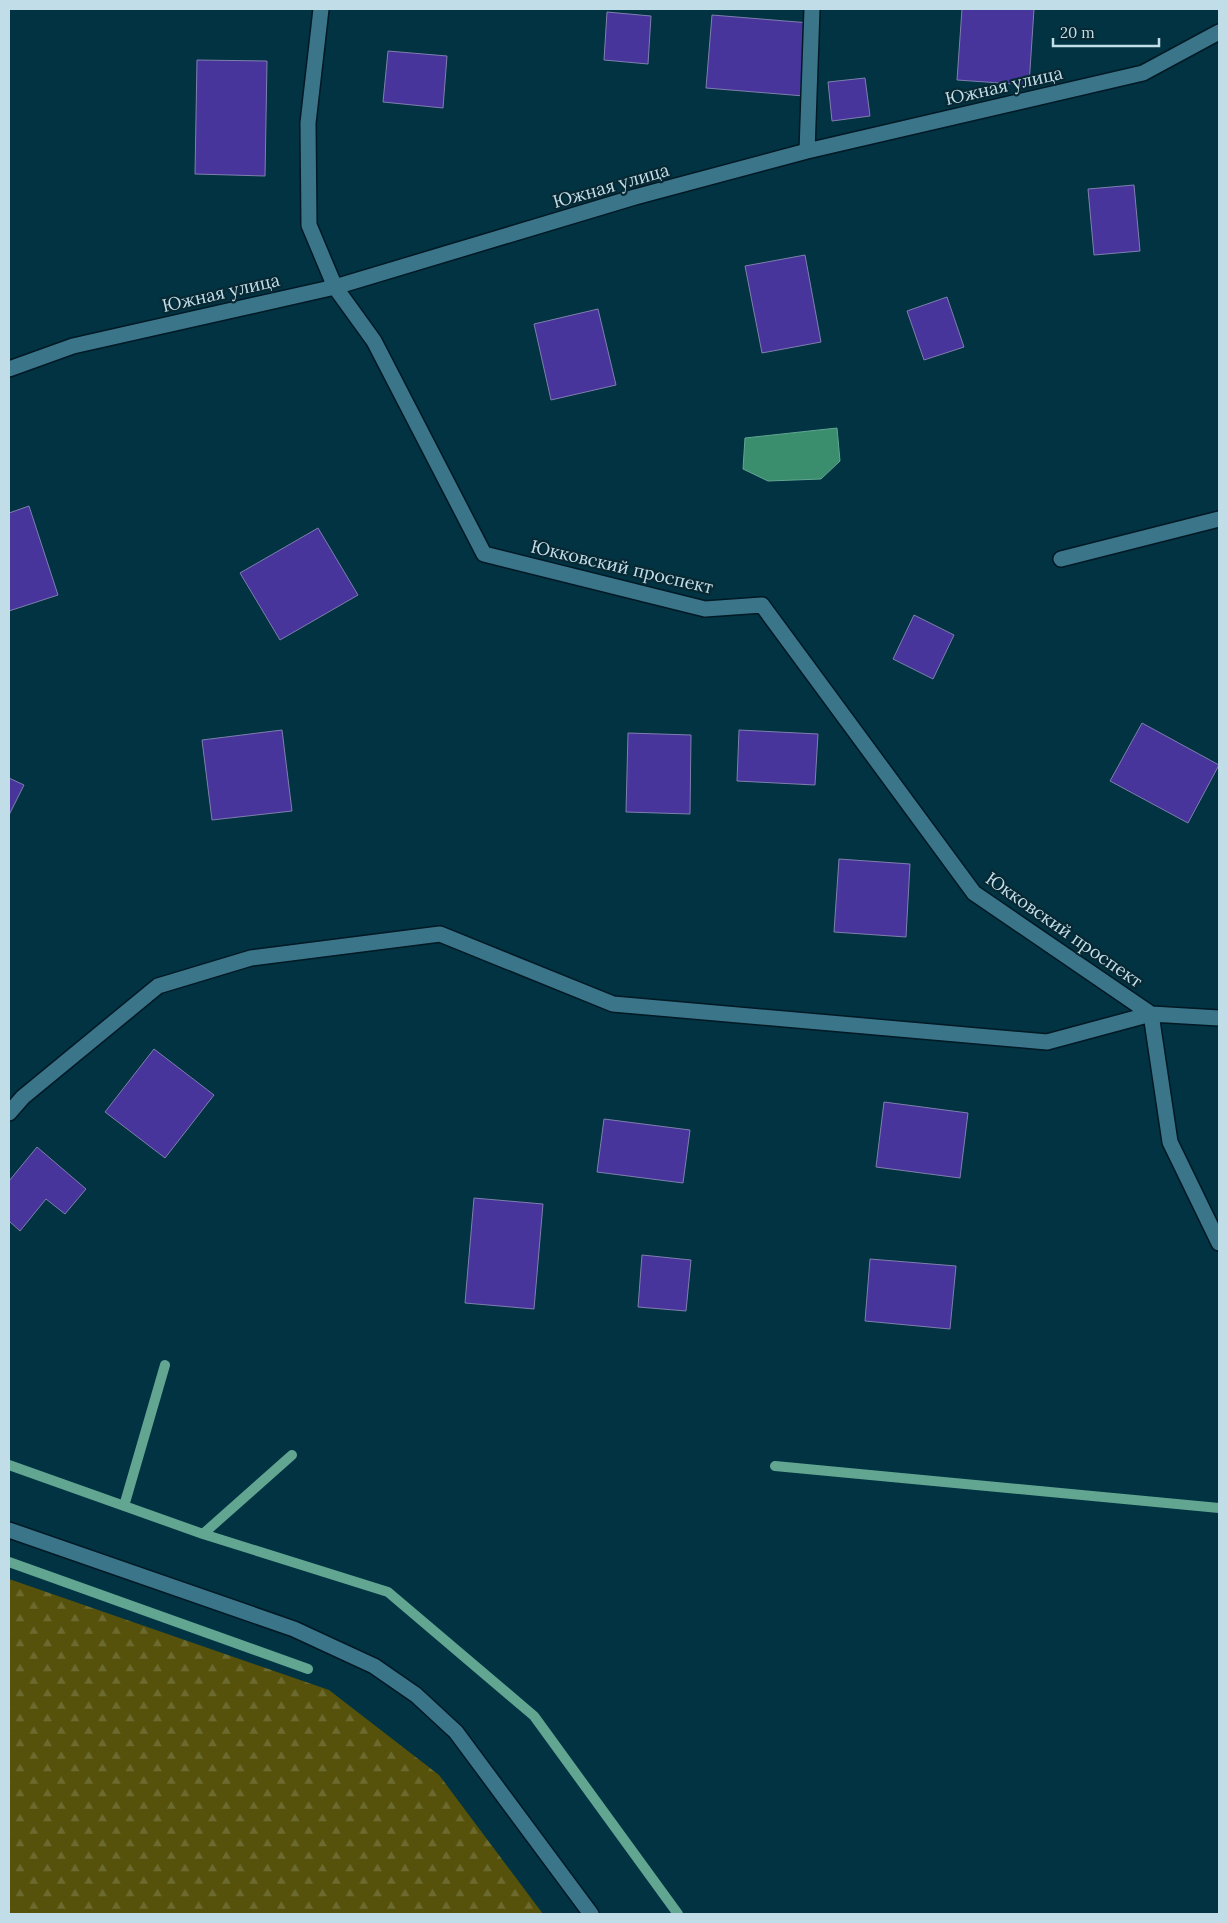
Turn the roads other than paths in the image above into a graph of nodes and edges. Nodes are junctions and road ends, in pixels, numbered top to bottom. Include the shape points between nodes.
1 (321, 9) edge
2 (812, 9) edge
3 (1219, 32) edge
4 (807, 151) junction
5 (335, 286) junction
6 (9, 369) edge
7 (1219, 519) edge
8 (1061, 559) dead end
9 (1151, 1014) junction
10 (1219, 1018) edge
11 (9, 1113) edge
12 (1219, 1242) edge
13 (9, 1530) edge
14 (591, 1914) edge

1 - 5 street, Юкковский проспект via 308,123 309,226
2 - 4 street
3 - 4 street, Южная улица via 1143,73
4 - 5 street, Южная улица via 635,197
5 - 6 street, Южная улица via 73,346
5 - 9 street, Юкковский проспект via 374,341 484,554 705,609 762,605 974,893
7 - 8 street
9 - 10 street
9 - 11 street via 1047,1042 613,1004 440,934 251,958 158,986 23,1097
9 - 12 street via 1170,1142
13 - 14 street via 294,1629 374,1666 416,1695 456,1732

